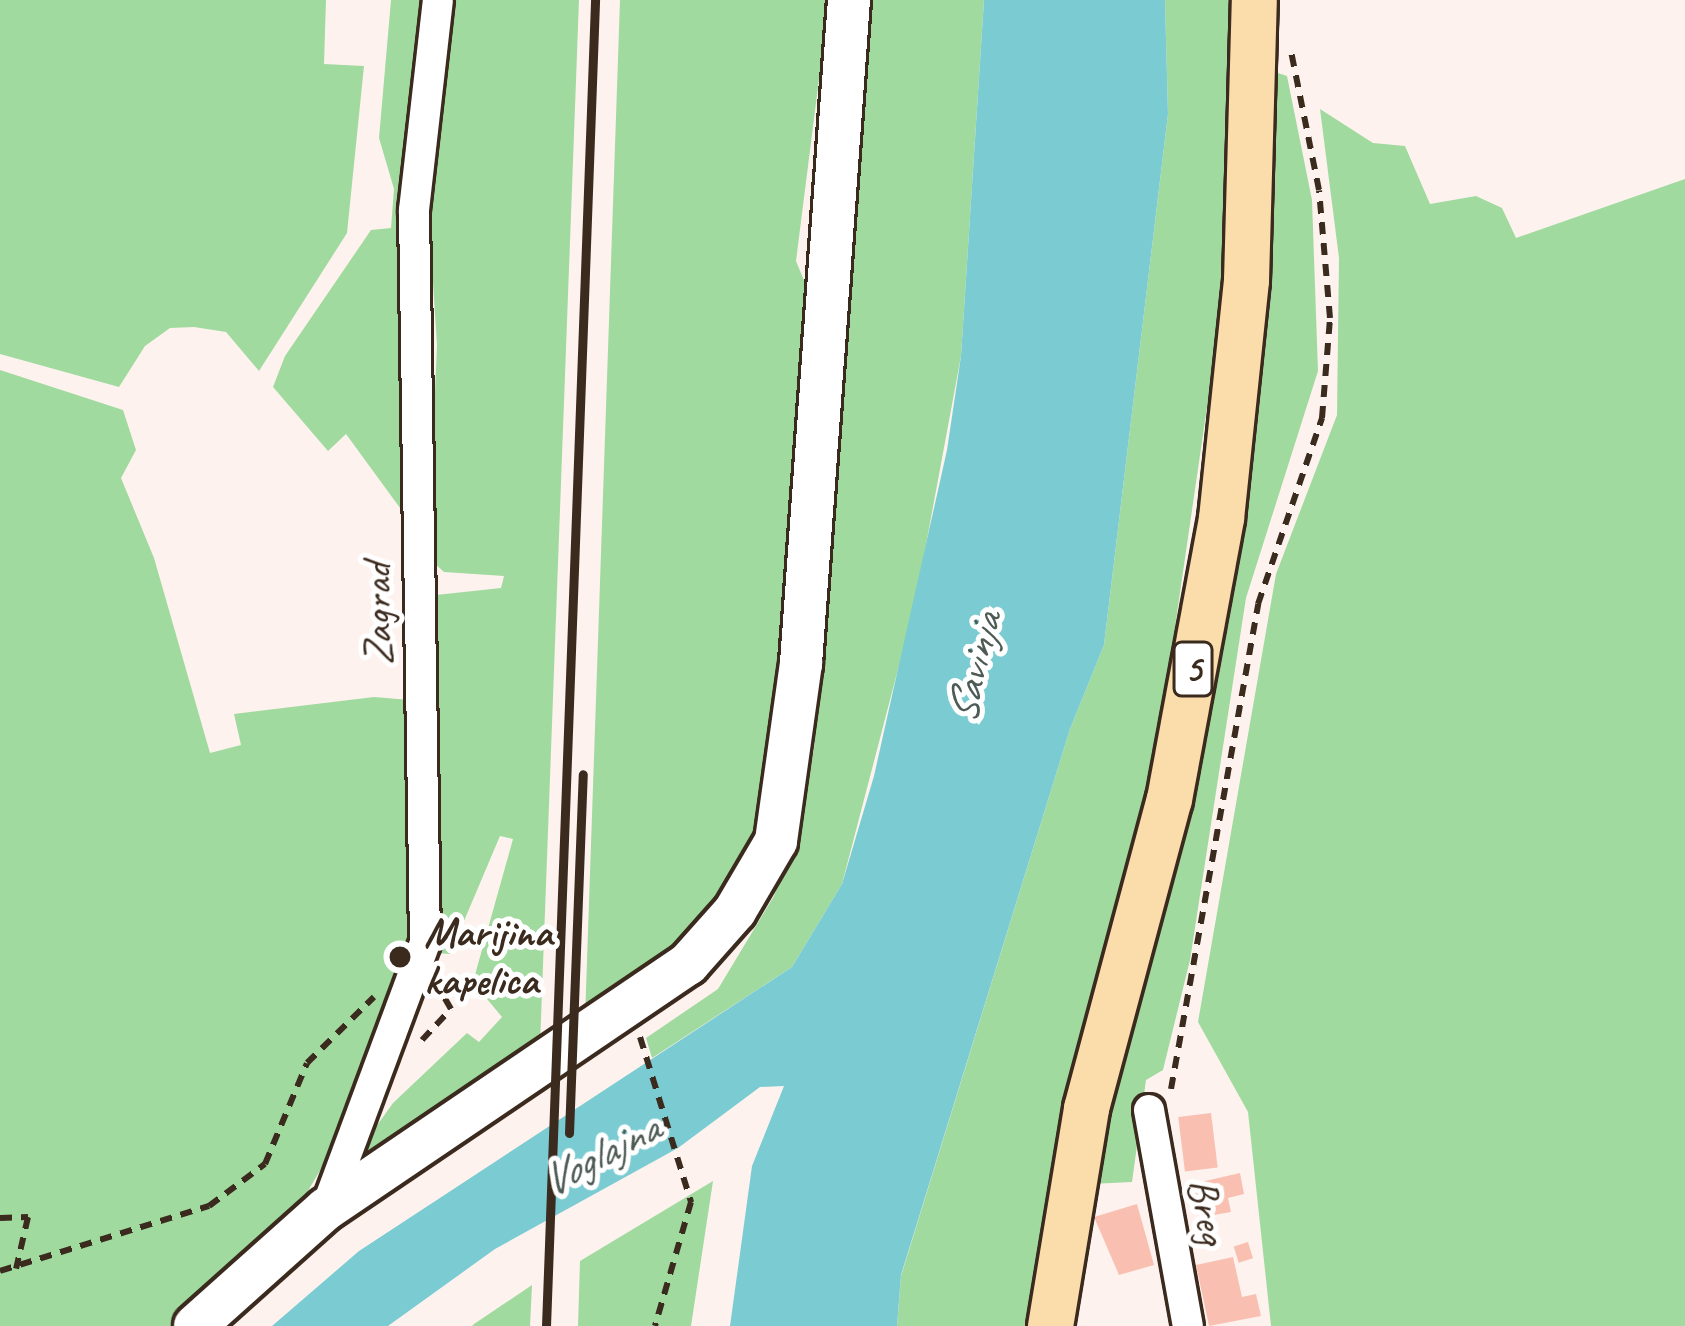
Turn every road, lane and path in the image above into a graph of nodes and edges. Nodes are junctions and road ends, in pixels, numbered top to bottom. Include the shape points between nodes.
1 (438, 0) edge
2 (849, 0) edge
3 (1254, 0) edge
4 (1289, 40) dead end
5 (406, 986) junction
6 (639, 1034) dead end
7 (409, 1053) dead end
8 (1160, 1101) joint
9 (326, 1209) junction
10 (0, 1218) edge
11 (16, 1269) junction
12 (0, 1271) edge
13 (195, 1326) edge
14 (655, 1326) edge
15 (1050, 1326) edge
16 (1188, 1326) edge

1 - 5 street, Zagrad via 415,210 425,944
2 - 9 street via 801,663 776,841 735,911 688,964
3 - 15 main road, 5 via 1246,280 1221,518 1168,799 1086,1108
4 - 8 path via 1319,190 1330,318 1322,418 1258,604
5 - 7 path via 434,981 451,1009
5 - 9 street, Zagrad
5 - 11 path via 363,1001 307,1063 266,1164 209,1206
6 - 14 path via 691,1202
8 - 16 street, Breg
9 - 13 street
10 - 11 path via 28,1217
11 - 12 path

